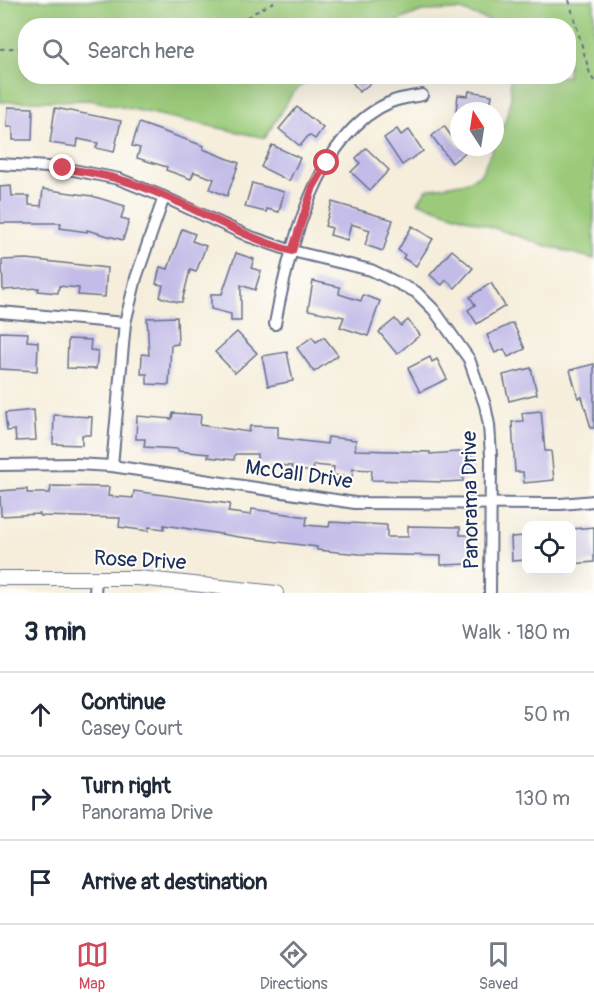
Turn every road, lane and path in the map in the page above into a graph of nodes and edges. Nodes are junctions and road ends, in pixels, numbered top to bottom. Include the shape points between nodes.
1 (277, 0) edge
2 (568, 0) edge
3 (245, 18) edge
4 (573, 18) edge
5 (576, 27) edge
6 (18, 48) edge
7 (0, 49) edge
8 (594, 81) edge
9 (422, 95) dead end
10 (0, 164) edge
11 (164, 197) junction
12 (292, 251) junction
13 (0, 312) edge
14 (125, 323) junction
15 (275, 324) dead end
16 (0, 465) edge
17 (112, 466) junction
18 (594, 501) edge
19 (490, 503) junction
20 (0, 578) edge
21 (96, 578) junction
22 (95, 593) edge
23 (276, 593) edge
24 (490, 593) edge

1 - 3 path
2 - 4 path
5 - 8 path
6 - 7 path
9 - 12 street via 390,102 355,127 340,144 313,187
10 - 11 street, Panorama Drive via 86,172 119,179
11 - 12 street, Panorama Drive via 248,236
11 - 14 street
12 - 15 street
12 - 19 street, Panorama Drive via 371,270 416,292 435,310 469,359 485,405 490,435
13 - 14 street
14 - 17 street
16 - 17 street, McCall Drive
17 - 19 street, McCall Drive via 355,502
18 - 19 street, McCall Drive
19 - 24 street, Panorama Drive
20 - 21 main road, Rose Drive
21 - 22 street
21 - 23 main road, Rose Drive via 138,578

